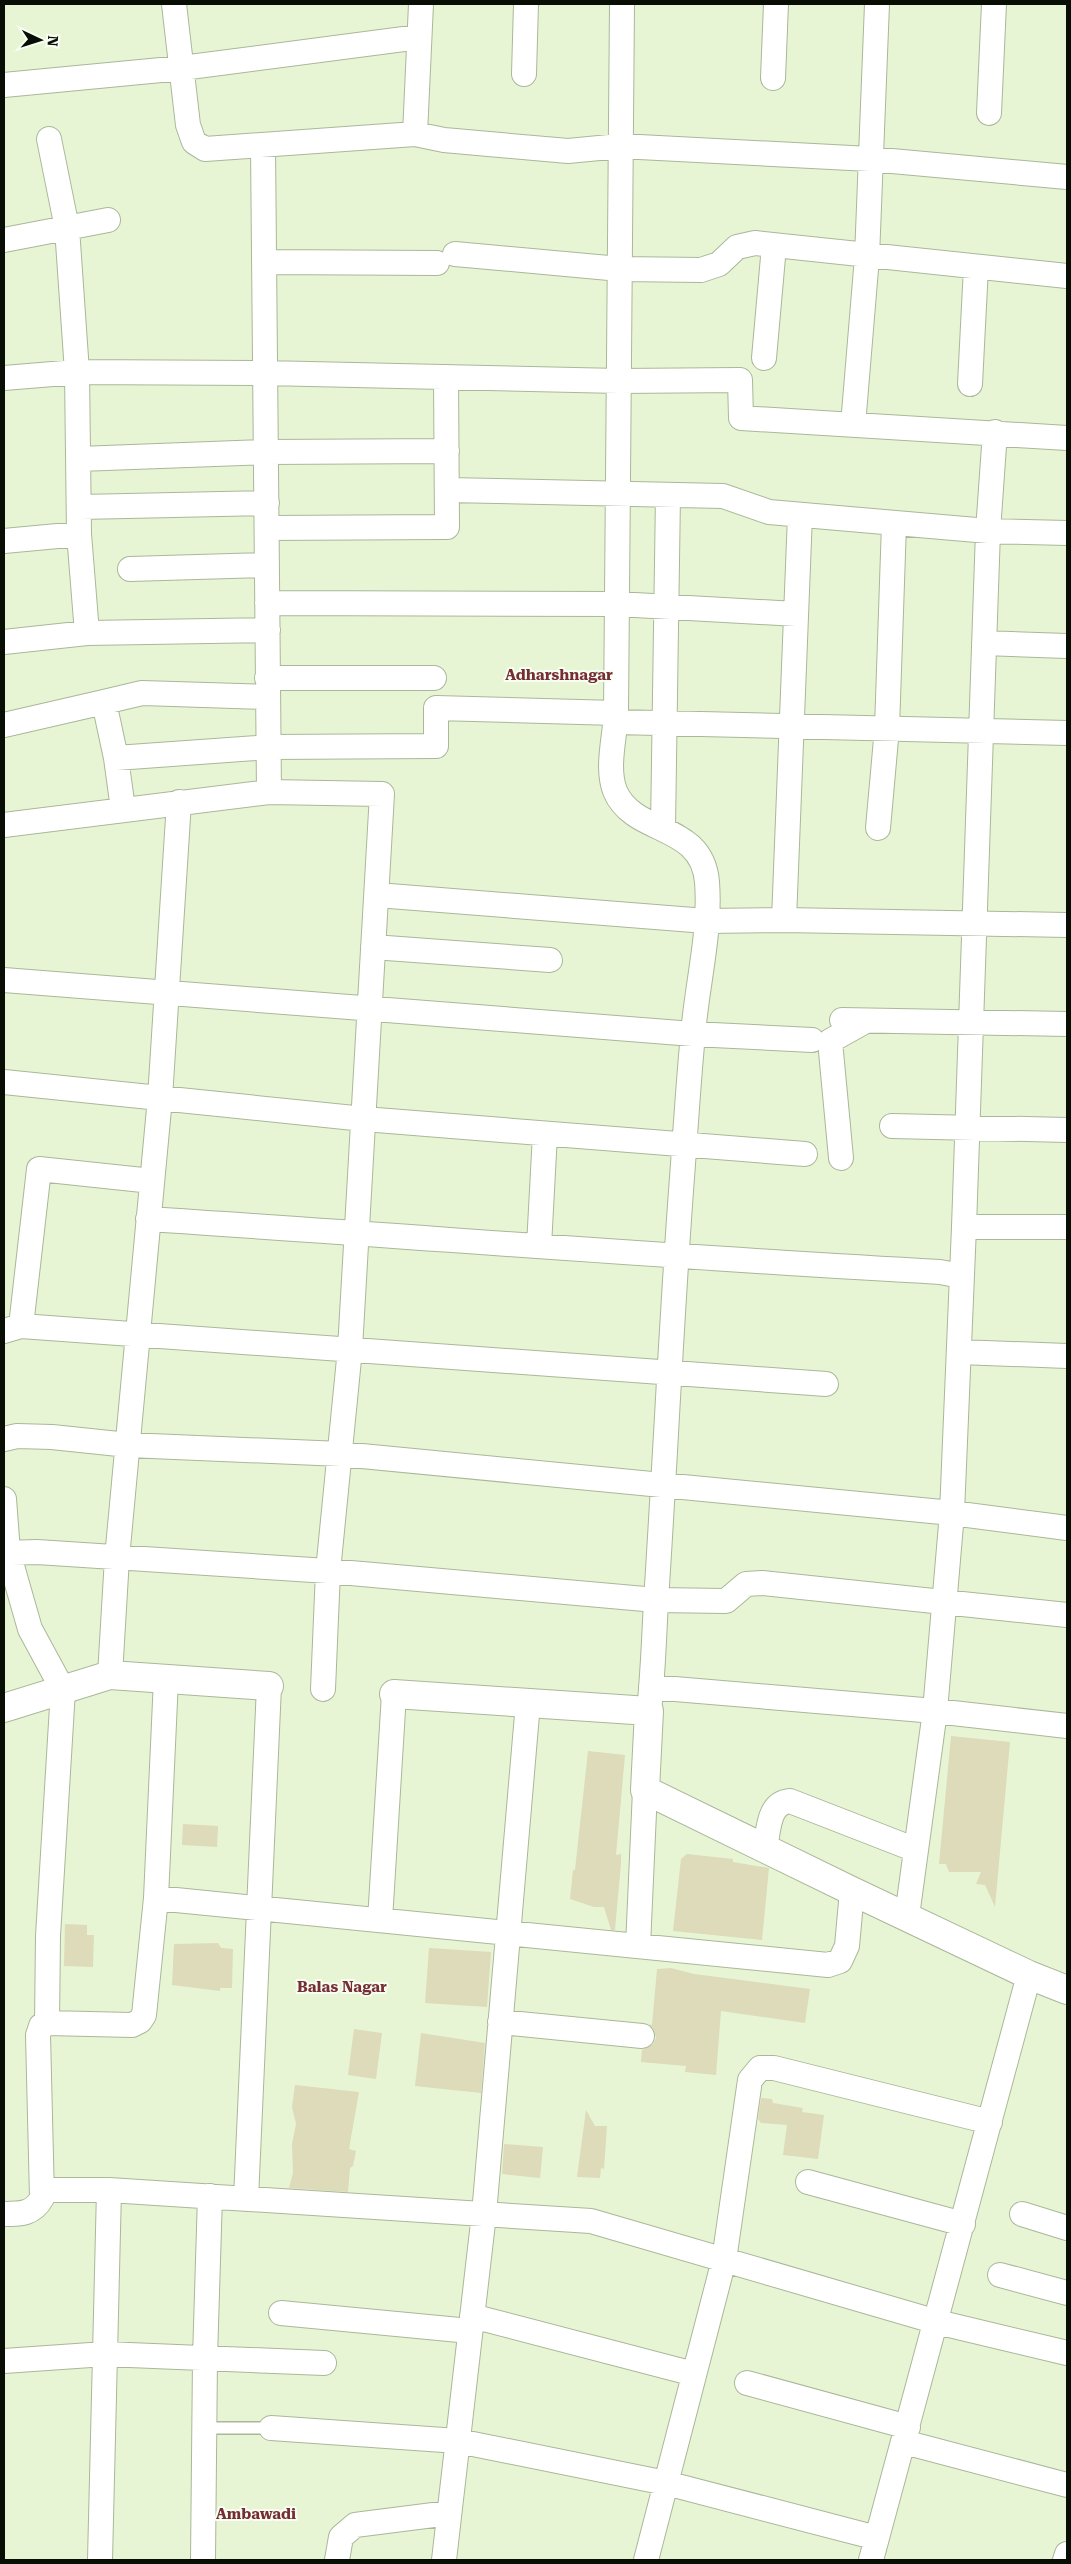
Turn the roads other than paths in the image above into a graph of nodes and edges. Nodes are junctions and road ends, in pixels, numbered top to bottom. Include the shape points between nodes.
1 (174, 4) edge
2 (421, 4) edge
3 (526, 4) edge
4 (622, 4) edge
5 (776, 4) edge
6 (877, 4) edge
7 (994, 4) edge
8 (420, 37) junction
9 (182, 68) junction
10 (524, 74) dead end
11 (773, 78) dead end
12 (4, 85) edge
13 (989, 113) dead end
14 (415, 134) junction
15 (49, 139) dead end
16 (264, 146) junction
17 (620, 146) junction
18 (870, 159) junction
19 (1067, 177) edge
20 (108, 220) dead end
21 (67, 228) junction
22 (4, 240) edge
23 (774, 246) junction
24 (867, 257) junction
25 (264, 262) junction
26 (976, 267) junction
27 (620, 269) junction
28 (1067, 276) edge
29 (764, 358) dead end
30 (76, 372) junction
31 (265, 373) junction
32 (446, 377) junction
33 (4, 378) edge
34 (619, 381) junction
35 (970, 384) dead end
36 (853, 425) junction
37 (995, 432) junction
38 (1067, 438) edge
39 (446, 451) junction
40 (266, 452) junction
41 (79, 459) junction
42 (447, 490) junction
43 (474, 491) junction
44 (618, 494) junction
45 (668, 495) junction
46 (266, 502) junction
47 (80, 507) junction
48 (800, 515) junction
49 (894, 524) junction
50 (447, 527) junction
51 (267, 528) junction
52 (988, 531) junction
53 (1067, 533) edge
54 (79, 534) junction
55 (4, 541) edge
56 (267, 565) junction
57 (130, 569) dead end
58 (268, 603) junction
59 (617, 604) junction
60 (668, 607) junction
61 (796, 614) junction
62 (268, 630) junction
63 (87, 633) junction
64 (4, 642) edge
65 (984, 643) junction
66 (1067, 646) edge
67 (434, 678) dead end
68 (268, 687) junction
69 (104, 702) junction
70 (616, 717) junction
71 (666, 723) junction
72 (4, 725) edge
73 (791, 726) junction
74 (886, 728) junction
75 (981, 730) junction
76 (1067, 733) edge
77 (268, 747) junction
78 (116, 758) junction
79 (269, 792) junction
80 (179, 802) junction
81 (123, 809) junction
82 (4, 825) edge
83 (663, 828) junction
84 (878, 828) dead end
85 (377, 895) junction
86 (784, 920) junction
87 (706, 921) junction
88 (975, 923) junction
89 (1067, 926) edge
90 (373, 947) junction
91 (550, 960) dead end
92 (4, 980) edge
93 (167, 993) junction
94 (370, 1008) junction
95 (971, 1024) junction
96 (1067, 1024) edge
97 (693, 1034) junction
98 (812, 1040) dead end
99 (4, 1082) edge
100 (160, 1098) junction
101 (364, 1119) junction
102 (892, 1126) dead end
103 (968, 1128) junction
104 (1067, 1130) edge
105 (545, 1134) junction
106 (685, 1146) junction
107 (805, 1154) dead end
108 (841, 1158) dead end
109 (152, 1181) junction
110 (148, 1219) junction
111 (964, 1227) junction
112 (1067, 1227) edge
113 (357, 1232) junction
114 (539, 1246) junction
115 (676, 1257) junction
116 (961, 1276) junction
117 (12, 1329) edge
118 (136, 1334) junction
119 (350, 1349) junction
120 (959, 1352) junction
121 (1067, 1356) edge
122 (671, 1372) junction
123 (826, 1384) dead end
124 (4, 1439) edge
125 (128, 1445) junction
126 (340, 1454) junction
127 (665, 1485) junction
128 (4, 1499) edge
129 (952, 1512) junction
130 (1067, 1524) edge
131 (6, 1552) edge
132 (117, 1558) junction
133 (328, 1571) junction
134 (656, 1600) junction
135 (944, 1600) junction
136 (1067, 1615) edge
137 (110, 1675) junction
138 (166, 1679) junction
139 (269, 1686) joint
140 (323, 1689) dead end
141 (64, 1690) junction
142 (394, 1694) joint
143 (650, 1699) junction
144 (528, 1703) junction
145 (4, 1708) edge
146 (934, 1711) junction
147 (1067, 1726) edge
148 (646, 1790) junction
149 (765, 1848) junction
150 (916, 1850) junction
151 (852, 1891) junction
152 (156, 1898) junction
153 (259, 1908) junction
154 (907, 1916) junction
155 (380, 1920) junction
156 (508, 1933) junction
157 (638, 1946) junction
158 (1029, 1974) junction
159 (1067, 1990) edge
160 (48, 2022) junction
161 (500, 2022) junction
162 (642, 2036) dead end
163 (990, 2122) junction
164 (808, 2182) dead end
165 (42, 2190) junction
166 (109, 2190) junction
167 (210, 2196) junction
168 (246, 2199) junction
169 (4, 2214) edge
170 (484, 2214) junction
171 (1022, 2214) dead end
172 (963, 2224) junction
173 (1067, 2228) edge
174 (724, 2260) junction
175 (1000, 2275) dead end
176 (1067, 2292) edge
177 (281, 2313) dead end
178 (937, 2322) junction
179 (471, 2324) junction
180 (1067, 2353) edge
181 (105, 2354) junction
182 (205, 2358) junction
183 (4, 2361) edge
184 (324, 2363) dead end
185 (694, 2374) junction
186 (747, 2382) dead end
187 (204, 2428) junction
188 (271, 2428) joint
189 (906, 2434) junction
190 (458, 2441) junction
191 (666, 2483) junction
192 (1067, 2485) edge
193 (449, 2513) junction
194 (877, 2554) edge
195 (1067, 2554) edge
196 (100, 2560) edge
197 (203, 2560) edge
198 (338, 2560) edge
199 (444, 2560) edge
200 (646, 2560) edge
201 (1066, 2560) edge

1 - 9 street
2 - 8 street
3 - 10 street
4 - 17 street
5 - 11 street
6 - 18 street
7 - 13 street
8 - 9 street
8 - 14 street
9 - 12 street
9 - 16 street via 188,125 197,146 210,150
14 - 16 street
14 - 17 street via 444,140 568,152
15 - 21 street
16 - 25 street
17 - 18 street
17 - 27 street
18 - 19 street
18 - 24 street
20 - 21 street
21 - 22 street
21 - 30 street
23 - 24 street
23 - 27 street via 745,244 719,264 701,270
23 - 29 street
24 - 26 street
24 - 36 street
25 - 27 street via 446,258
25 - 31 street
26 - 28 street
26 - 35 street
27 - 34 street
30 - 31 street
30 - 33 street
30 - 41 street
31 - 32 street
31 - 40 street
32 - 34 street
32 - 39 street
34 - 36 street via 740,380 741,418
34 - 44 street
36 - 37 street
37 - 38 street
37 - 52 street
39 - 40 street
39 - 42 street
40 - 41 street
40 - 46 street
41 - 47 street
42 - 43 street
42 - 50 street
43 - 44 street
43 - 50 street
44 - 45 street
44 - 59 street
45 - 48 street via 723,496 758,510
45 - 60 street
46 - 47 street
46 - 51 street
47 - 54 street
48 - 49 street
48 - 61 street
49 - 52 street
49 - 74 street
50 - 51 street
51 - 56 street
52 - 53 street
52 - 65 street
54 - 55 street
54 - 63 street
56 - 57 street
56 - 58 street
58 - 59 street
58 - 62 street
59 - 60 street
59 - 70 street
60 - 61 street
60 - 71 street
61 - 73 street
62 - 63 street
62 - 68 street
63 - 64 street
65 - 66 street
65 - 75 street
67 - 68 street
68 - 69 street via 142,693
68 - 77 street
69 - 72 street
69 - 78 street
70 - 71 street
70 - 77 street via 436,708 436,746
70 - 83 street via 611,765 616,792 629,812
71 - 73 street
71 - 83 street
73 - 74 street
73 - 86 street
74 - 75 street
74 - 84 street
75 - 76 street
75 - 88 street
77 - 78 street
77 - 79 street
78 - 81 street
79 - 80 street
79 - 85 street via 382,794
80 - 81 street
80 - 93 street
81 - 82 street
83 - 87 street via 697,851 702,859 707,884
85 - 87 street
85 - 90 street
86 - 87 street
86 - 88 street
87 - 97 street
88 - 89 street
88 - 95 street
90 - 91 street
90 - 94 street
92 - 93 street
93 - 94 street
93 - 100 street
94 - 97 street
94 - 101 street
95 - 96 street
95 - 103 street
95 - 108 street via 853,1021 830,1042
97 - 98 street
97 - 106 street
99 - 100 street
100 - 101 street
100 - 109 street
101 - 105 street
101 - 113 street
102 - 103 street
103 - 104 street
103 - 111 street
105 - 106 street
105 - 114 street
106 - 107 street
106 - 115 street
109 - 110 street
109 - 117 street via 39,1169
110 - 113 street
110 - 118 street
111 - 112 street
111 - 116 street
113 - 114 street
113 - 119 street
114 - 115 street
115 - 116 street via 940,1272
115 - 122 street
116 - 120 street
117 - 118 street
118 - 119 street
118 - 125 street
119 - 122 street
119 - 126 street
120 - 121 street
120 - 129 street
122 - 123 street
122 - 127 street
124 - 125 street via 52,1437
125 - 126 street
125 - 132 street
126 - 127 street
126 - 133 street
127 - 129 street
127 - 134 street
128 - 131 street
129 - 130 street
129 - 135 street
131 - 132 street
131 - 141 street via 30,1630
132 - 133 street
132 - 137 street
133 - 134 street
133 - 140 street
134 - 135 street via 726,1601 746,1584 762,1583
134 - 143 street
135 - 136 street
135 - 146 street
137 - 138 street
137 - 141 street
138 - 139 street
138 - 152 street
139 - 153 street
141 - 145 street
141 - 160 street via 48,1936
142 - 144 street
142 - 155 street
143 - 144 street
143 - 146 street
143 - 148 street
144 - 156 street
146 - 147 street
146 - 150 street
148 - 149 street
148 - 157 street
149 - 150 street via 773,1810 781,1802 790,1800
149 - 151 street
150 - 154 street
151 - 154 street
151 - 157 street via 846,1946 840,1961 828,1965
152 - 153 street
152 - 160 street via 144,2015 140,2021 132,2025
153 - 155 street
153 - 168 street
154 - 158 street
155 - 156 street
156 - 157 street
156 - 161 street
158 - 159 street
158 - 163 street
160 - 165 street via 41,2026 38,2035
161 - 162 street
161 - 170 street
163 - 172 street
163 - 174 street via 774,2068 760,2068 750,2080
164 - 172 street
165 - 166 street
165 - 169 street via 37,2208 24,2214
166 - 167 street
166 - 181 street
167 - 168 street
167 - 182 street
168 - 170 street
170 - 174 street via 591,2221
170 - 179 street
171 - 173 street
172 - 178 street
174 - 178 street
174 - 185 street
175 - 176 street
177 - 179 street
178 - 180 street
178 - 189 street
179 - 185 street
179 - 190 street
181 - 182 street
181 - 183 street
181 - 196 street
182 - 184 street
182 - 187 street
185 - 191 street
186 - 189 street
187 - 188 lane
187 - 197 street
188 - 190 street
189 - 192 street
189 - 194 street
190 - 191 street
190 - 193 street
191 - 194 street
191 - 200 street
193 - 198 street via 355,2525 341,2537
193 - 199 street
195 - 201 street

